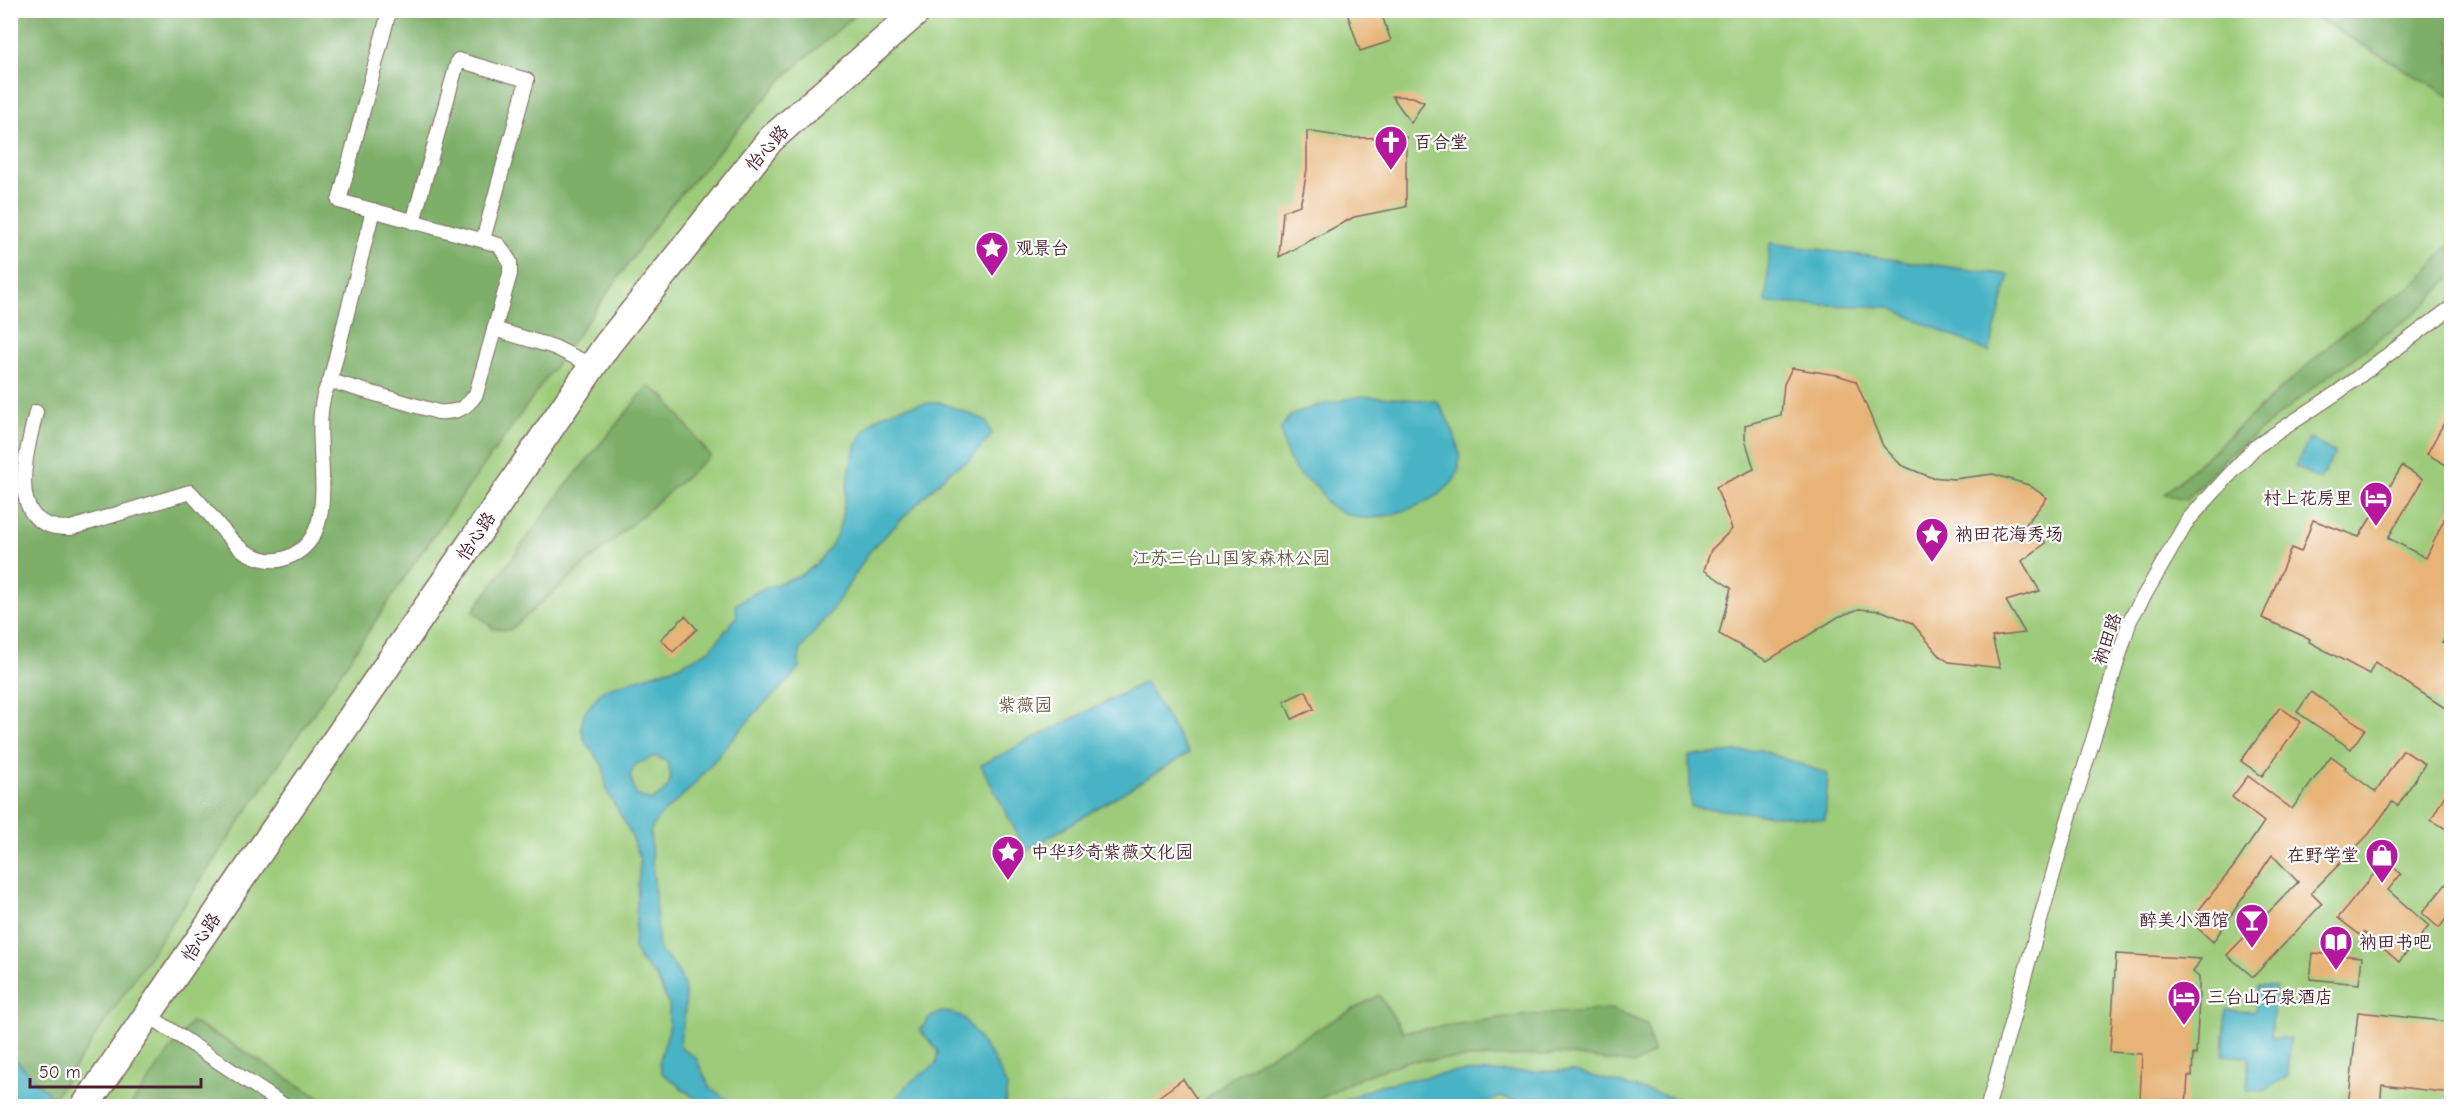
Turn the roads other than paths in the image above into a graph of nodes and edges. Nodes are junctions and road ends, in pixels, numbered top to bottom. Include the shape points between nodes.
1 (919, 10) edge
2 (389, 12) dead end
3 (373, 210) junction
4 (413, 222) junction
5 (483, 240) junction
6 (2451, 307) edge
7 (494, 329) junction
8 (593, 366) junction
9 (330, 381) junction
10 (36, 412) dead end
11 (148, 1015) junction
12 (89, 1101) edge
13 (285, 1107) edge
14 (1988, 1107) edge

1 - 8 street, 怡心路 via 771,139
2 - 3 lane via 339,201
3 - 4 lane
3 - 9 lane
4 - 5 lane
4 - 5 lane via 458,60 527,80
5 - 7 lane via 499,245 510,261
6 - 14 lane, 衲田路 via 2338,392 2254,448 2182,530 2130,620 2068,821
7 - 8 lane via 554,347
7 - 9 lane via 476,394 462,409 426,409
8 - 11 street, 怡心路
9 - 10 lane via 321,401 322,511 315,532 302,548 280,561 267,561 240,547 190,492 71,528 42,522 26,500 23,480
11 - 12 street, 怡心路
11 - 13 lane

